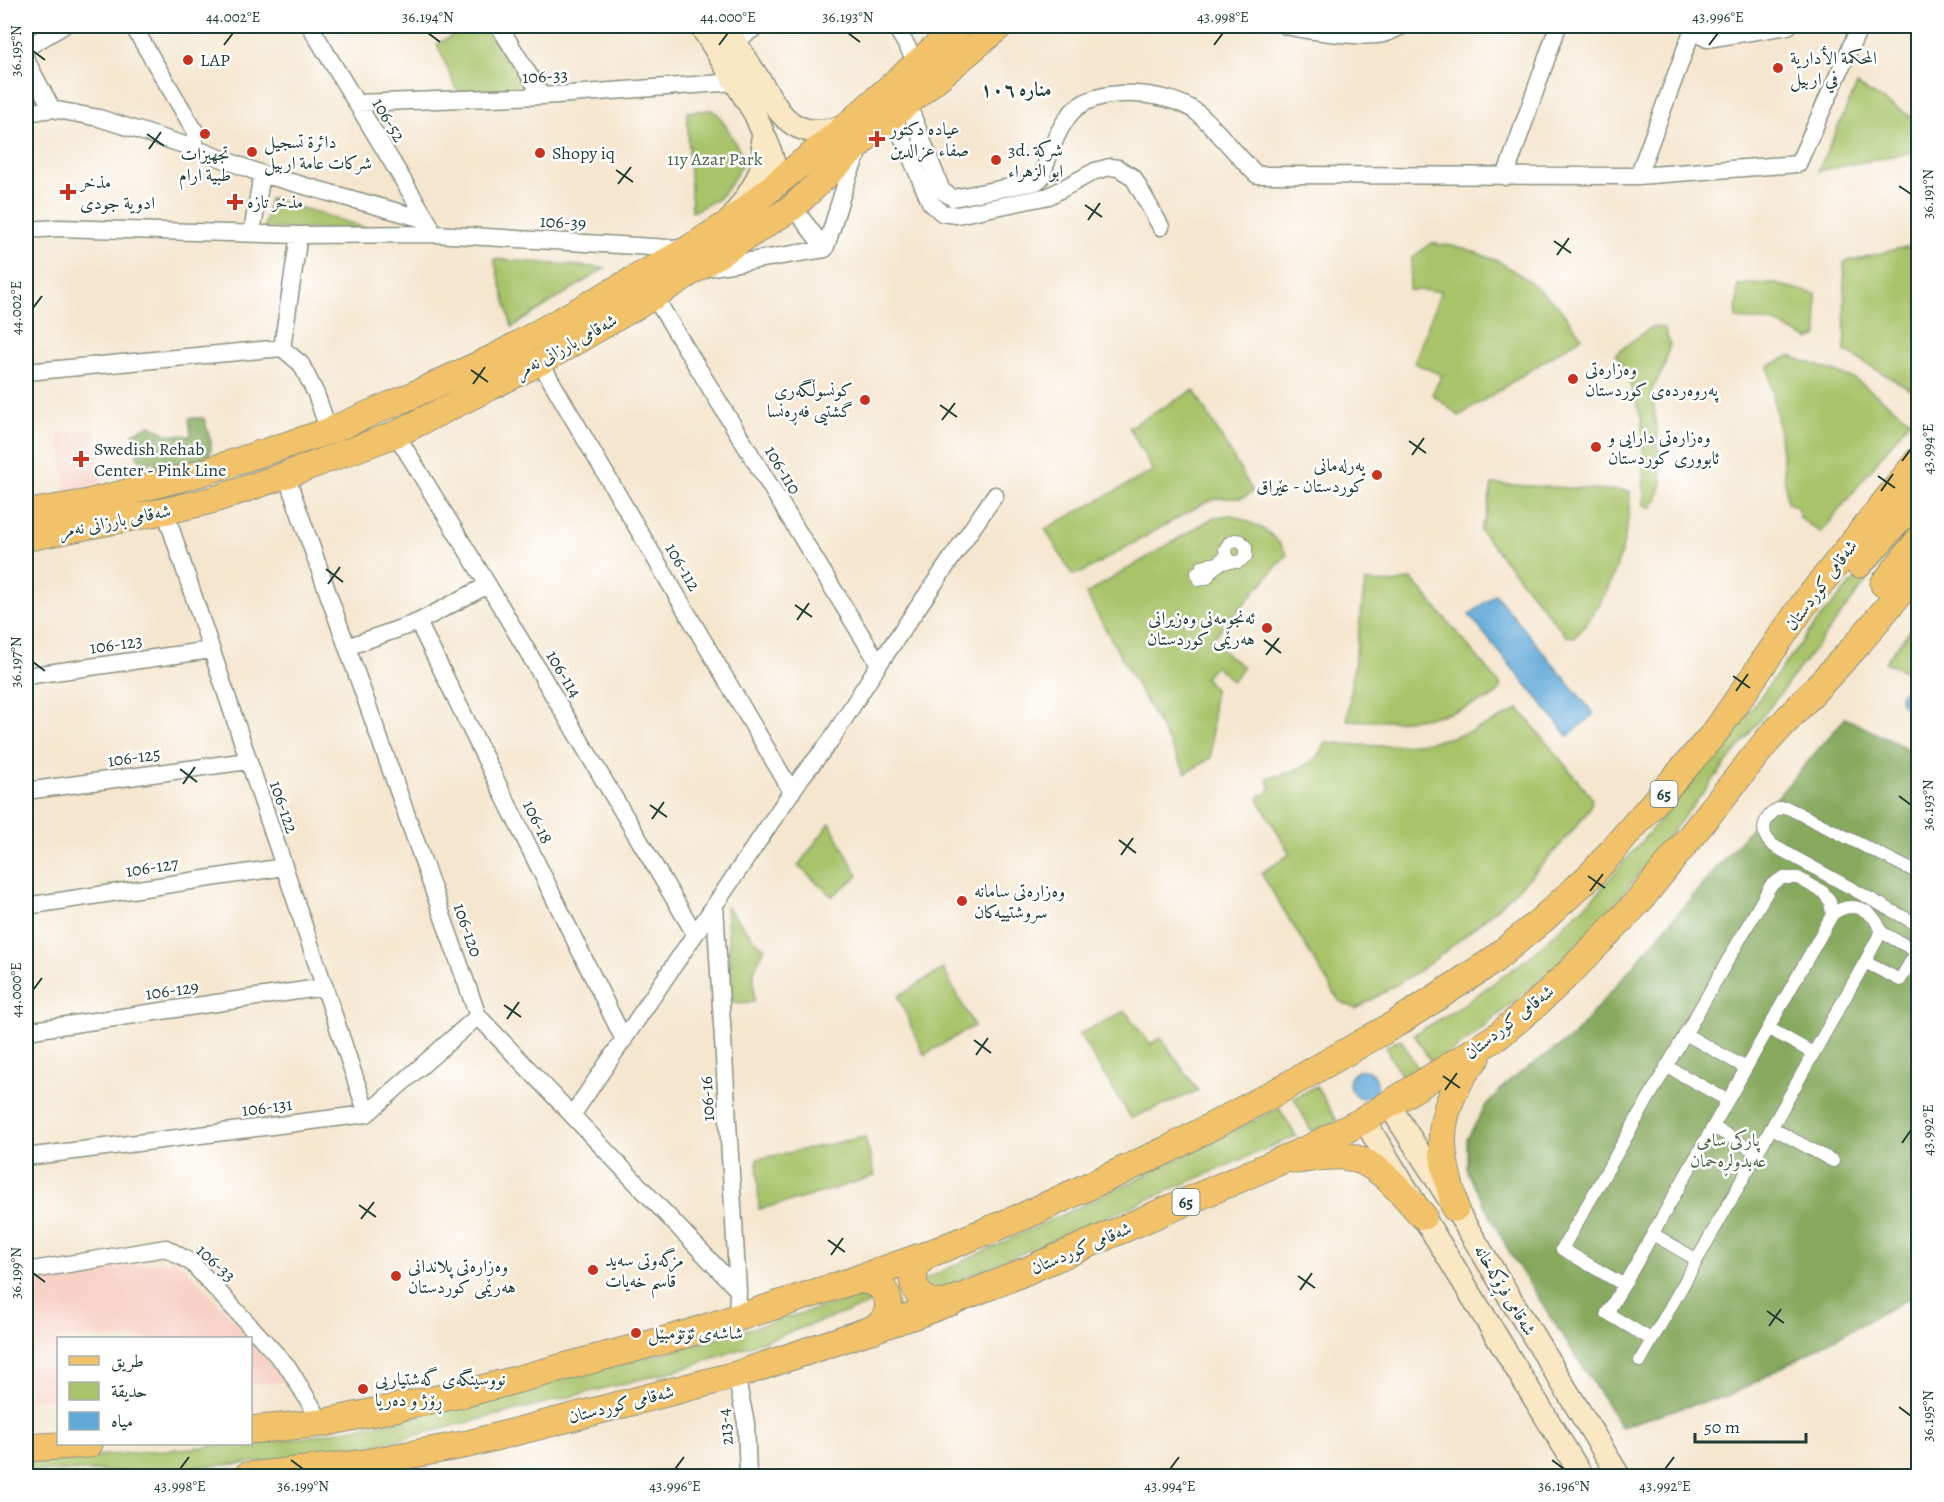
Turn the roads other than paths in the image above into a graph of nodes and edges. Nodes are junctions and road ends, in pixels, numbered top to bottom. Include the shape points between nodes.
1 (63, 26) edge
2 (133, 26) edge
3 (310, 26) edge
4 (499, 26) edge
5 (700, 26) edge
6 (758, 26) edge
7 (895, 26) edge
8 (959, 26) edge
9 (1000, 26) edge
10 (1286, 26) edge
11 (1402, 26) edge
12 (1558, 26) edge
13 (1784, 26) edge
14 (1860, 26) edge
15 (1693, 28) edge
16 (729, 42) edge
17 (26, 48) edge
18 (26, 60) edge
19 (917, 63) junction
20 (736, 82) junction
21 (542, 96) junction
22 (357, 104) junction
23 (52, 109) junction
24 (900, 110) junction
25 (26, 113) edge
26 (755, 114) junction
27 (856, 132) junction
28 (194, 148) junction
29 (262, 174) junction
30 (1638, 176) junction
31 (1505, 177) junction
32 (779, 183) junction
33 (793, 207) junction
34 (729, 223) junction
35 (431, 227) junction
36 (1161, 227) dead end
37 (26, 230) edge
38 (252, 232) junction
39 (298, 235) junction
40 (825, 249) junction
41 (692, 259) junction
42 (654, 296) junction
43 (282, 348) junction
44 (540, 362) junction
45 (26, 372) edge
46 (328, 431) junction
47 (396, 434) junction
48 (1918, 461) edge
49 (286, 475) junction
50 (995, 495) dead end
51 (1918, 498) edge
52 (165, 511) junction
53 (26, 513) edge
54 (26, 538) edge
55 (1918, 541) edge
56 (1918, 571) edge
57 (488, 585) junction
58 (418, 622) junction
59 (347, 647) junction
60 (211, 650) junction
61 (879, 664) junction
62 (26, 676) edge
63 (1730, 713) junction
64 (1767, 741) junction
65 (248, 761) junction
66 (26, 791) edge
67 (792, 792) junction
68 (284, 867) junction
69 (1918, 873) edge
70 (26, 906) edge
71 (715, 906) junction
72 (1832, 915) junction
73 (1918, 925) edge
74 (1881, 932) junction
75 (695, 934) junction
76 (1917, 950) edge
77 (1865, 962) junction
78 (325, 987) junction
79 (478, 1016) junction
80 (1768, 1028) junction
81 (26, 1031) edge
82 (1685, 1034) junction
83 (1498, 1035) junction
84 (624, 1040) junction
85 (1814, 1053) junction
86 (1666, 1066) junction
87 (1746, 1068) junction
88 (1727, 1100) junction
89 (1389, 1105) junction
90 (367, 1114) junction
91 (573, 1114) junction
92 (1364, 1120) junction
93 (1713, 1127) junction
94 (1772, 1128) junction
95 (1758, 1153) junction
96 (26, 1157) edge
97 (1277, 1161) junction
98 (1833, 1161) dead end
99 (1455, 1208) junction
100 (1423, 1216) junction
101 (1653, 1234) junction
102 (929, 1254) junction
103 (1697, 1260) junction
104 (26, 1270) edge
105 (852, 1281) junction
106 (1624, 1285) junction
107 (738, 1290) junction
108 (951, 1302) junction
109 (737, 1318) junction
110 (873, 1330) junction
111 (1652, 1340) junction
112 (1640, 1361) dead end
113 (736, 1375) junction
114 (322, 1423) junction
115 (252, 1430) edge
116 (63, 1445) edge
117 (26, 1448) edge
118 (355, 1470) edge
119 (247, 1476) edge
120 (748, 1476) edge
121 (1582, 1476) edge
122 (1619, 1476) edge

1 - 17 street
2 - 28 street via 195,130
3 - 22 street, 106-52
4 - 21 street
5 - 16 main road
6 - 16 street
7 - 19 street
8 - 19 main road, شەقامی بارزانی نەمر
9 - 24 main road, شەقامی بارزانی نەمر
10 - 11 street via 1378,36
12 - 31 street
13 - 15 street via 1707,39
14 - 30 street via 1798,164
15 - 30 street
16 - 20 main road
16 - 27 main road via 789,123 810,130
18 - 23 street
19 - 27 main road, شەقامی بارزانی نەمر
20 - 21 street, 106-33
20 - 26 main road
21 - 22 street, 106-33
22 - 35 street, 106-52
23 - 25 street
23 - 28 street via 99,118
24 - 27 main road, شەقامی بارزانی نەمر
24 - 31 street via 942,191 953,198 1036,182 1073,111 1101,95 1113,94 1180,102 1199,114 1257,175
24 - 36 street via 930,202 942,213 957,215 1049,196 1110,167 1132,177
26 - 32 main road
26 - 34 main road via 764,147 762,164 750,192
27 - 32 main road, شەقامی بارزانی نەمر
27 - 33 main road, شەقامی بارزانی نەمر
27 - 40 street via 851,167
28 - 29 street
29 - 35 street
29 - 38 street
30 - 31 street
32 - 33 main road
32 - 34 main road, شەقامی بارزانی نەمر
33 - 40 street
33 - 41 main road, شەقامی بارزانی نەمر
34 - 41 main road, شەقامی بارزانی نەمر
35 - 39 street
35 - 41 street, 106-39
37 - 38 street
38 - 39 street
39 - 43 street
40 - 41 street, 106-39
41 - 42 main road, شەقامی بارزانی نەمر
41 - 46 main road, شەقامی بارزانی نەمر via 496,356
42 - 44 main road, شەقامی بارزانی نەمر
42 - 61 street, 106-110
43 - 45 street
43 - 46 street via 301,364
44 - 47 main road, شەقامی بارزانی نەمر
44 - 67 street, 106-112
46 - 53 main road, شەقامی بارزانی نەمر via 201,473
47 - 49 main road, شەقامی بارزانی نەمر
47 - 57 street, 106-114
48 - 63 highway, شەقامی کوردستان / 65 via 1804,604
49 - 52 main road, شەقامی بارزانی نەمر via 213,500
49 - 59 street, 106-120
50 - 61 street
51 - 63 highway, شەقامی کوردستان / 65
52 - 54 main road, شەقامی بارزانی نەمر
52 - 60 street, 106-122
55 - 64 highway, شەقامی کوردستان / 65
56 - 64 highway, شەقامی کوردستان / 65 via 1854,648
57 - 58 street
57 - 75 street, 106-114
58 - 59 street
58 - 84 street, 106-18
59 - 79 street, 106-120
60 - 62 street, 106-123
60 - 65 street, 106-122
61 - 67 street via 829,743
63 - 102 highway, شەقامی کوردستان / 65 via 1592,874 1491,962 1397,1023 1169,1149 1035,1211
64 - 83 highway, شەقامی کوردستان / 65 via 1639,902 1536,1004
65 - 66 street, 106-125
65 - 68 street, 106-122
67 - 71 street
68 - 70 street, 106-127
68 - 78 street, 106-122
69 - 73 street via 1788,808 1775,809 1764,826 1774,846
71 - 75 street
71 - 107 street, 106-16
72 - 74 street via 1841,907 1852,906 1878,922
72 - 80 street
72 - 82 street via 1830,901 1823,892 1798,878 1782,878 1771,885
74 - 76 street
74 - 77 street
75 - 84 street
76 - 77 street via 1900,980
77 - 85 street
78 - 81 street, 106-129
78 - 90 street, 106-122
79 - 90 street
79 - 91 street, 106-120
80 - 85 street
80 - 87 street
82 - 86 street
82 - 87 street
83 - 89 highway, شەقامی کوردستان / 65
83 - 99 highway via 1456,1085 1449,1106 1443,1152
84 - 91 street
85 - 94 street
86 - 88 street
86 - 106 street via 1562,1249
87 - 88 street
88 - 93 street
89 - 92 highway, شەقامی کوردستان / 65
89 - 99 main road, شەقامی فڕۆکەخانە
90 - 96 street, 106-131
91 - 107 street, 106-120
92 - 97 highway, شەقامی کوردستان / 65
92 - 100 main road, شەقامی فڕۆکەخانە
93 - 95 street
93 - 101 street
94 - 95 street
94 - 98 street
95 - 103 street
97 - 100 highway via 1344,1156 1372,1166
97 - 108 highway, شەقامی کوردستان / 65
99 - 122 main road, شەقامی فڕۆکەخانە
100 - 121 main road, شەقامی فڕۆکەخانە
101 - 103 street
101 - 106 street
102 - 105 highway, شەقامی کوردستان / 65
102 - 108 highway via 914,1272 915,1289 934,1304
103 - 111 street
104 - 114 street, 106-33 via 166,1248 192,1263 288,1367
105 - 109 highway, شەقامی کوردستان / 65
105 - 110 highway via 870,1280 878,1284 888,1300 886,1318
106 - 111 street via 1607,1313
107 - 109 street
108 - 110 highway, شەقامی کوردستان / 65
109 - 114 highway, شەقامی کوردستان / 65 via 466,1393
110 - 113 highway, شەقامی کوردستان / 65
111 - 112 street
113 - 118 highway, شەقامی کوردستان / 65
113 - 120 street, 213-4 via 746,1423
114 - 115 highway, شەقامی کوردستان / 65
116 - 117 highway
118 - 119 highway, شەقامی کوردستان / 65

